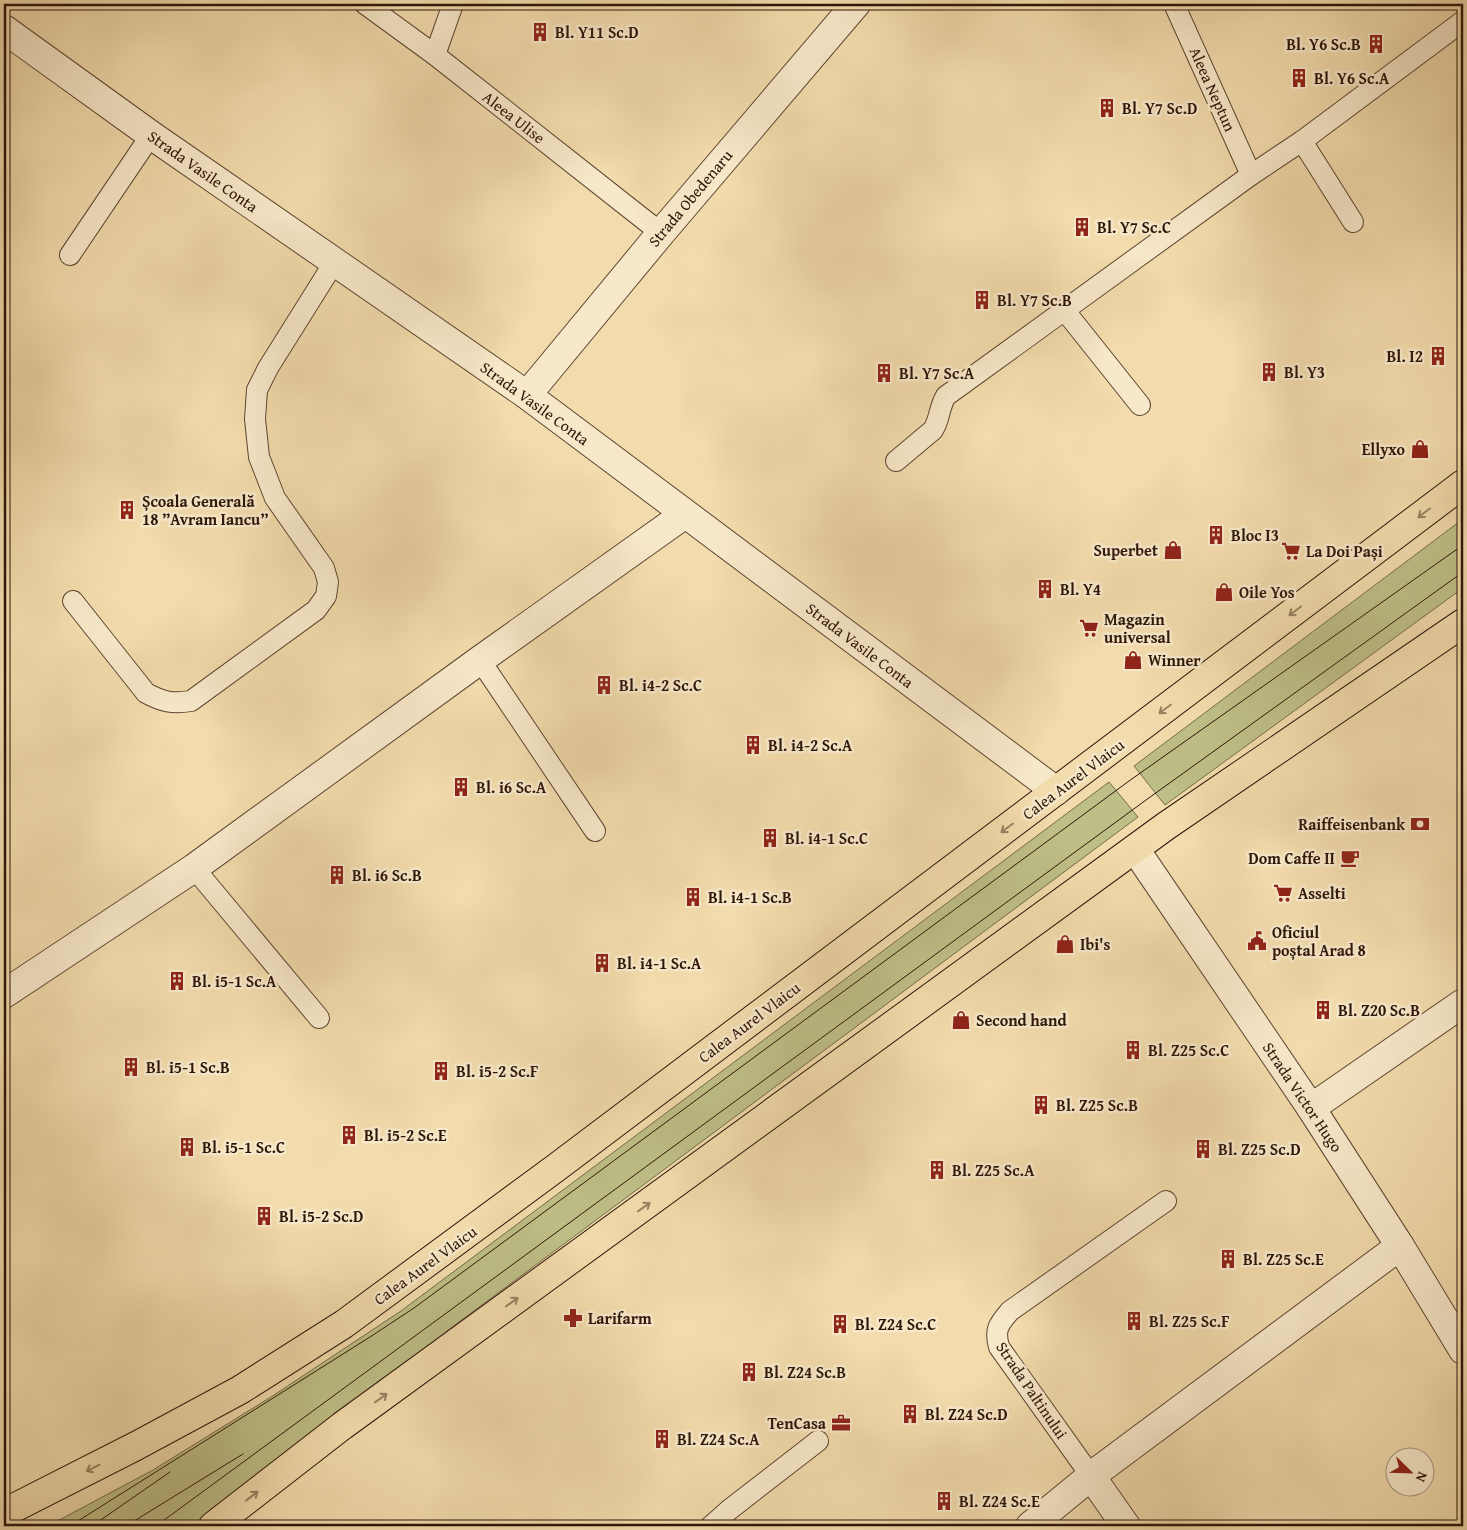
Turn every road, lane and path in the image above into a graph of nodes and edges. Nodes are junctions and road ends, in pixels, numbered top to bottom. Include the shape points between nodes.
1 (365, 4) edge
2 (453, 4) edge
3 (856, 4) edge
4 (1174, 4) edge
5 (1463, 21) edge
6 (4, 29) edge
7 (435, 55) junction
8 (151, 135) junction
9 (1302, 141) junction
10 (1251, 175) junction
11 (1353, 222) dead end
12 (660, 233) junction
13 (70, 255) dead end
14 (335, 261) junction
15 (1065, 311) junction
16 (527, 395) junction
17 (1140, 405) dead end
18 (896, 461) dead end
19 (1463, 484) edge
20 (685, 514) junction
21 (73, 601) dead end
22 (1463, 623) edge
23 (480, 660) junction
24 (1056, 791) junction
25 (595, 831) dead end
26 (1135, 849) junction
27 (194, 868) junction
28 (4, 994) edge
29 (1463, 1003) edge
30 (320, 1018) dead end
31 (1311, 1108) junction
32 (1166, 1201) dead end
33 (1400, 1246) junction
34 (1463, 1350) edge
35 (818, 1441) dead end
36 (1091, 1476) junction
37 (4, 1513) edge
38 (213, 1526) edge
39 (711, 1526) edge
40 (1030, 1526) edge
41 (1126, 1526) edge

1 - 7 lane, Aleea Ulise
2 - 7 lane
3 - 12 street, Strada Obedenaru
4 - 10 lane, Aleea Neptun
5 - 9 lane
6 - 8 street, Strada Vasile Conta
7 - 12 lane, Aleea Ulise
8 - 13 lane
8 - 14 street, Strada Vasile Conta
9 - 10 lane
9 - 11 lane
10 - 15 lane
12 - 16 street, Strada Obedenaru
14 - 16 street, Strada Vasile Conta
14 - 21 lane via 268,368 257,390 255,419 259,458 275,498 324,568 328,582 326,596 316,610 191,701 177,703 162,701 146,693
15 - 17 lane
15 - 18 lane via 946,396 933,430
16 - 20 street, Strada Vasile Conta
19 -> 24 main road, Calea Aurel Vlaicu
20 - 23 street
20 - 24 street, Strada Vasile Conta
22 - 26 main road
23 - 25 lane
23 - 27 street
24 -> 37 main road, Calea Aurel Vlaicu via 344,1324 240,1390
26 - 31 street, Strada Victor Hugo
38 -> 26 main road via 342,1426
27 - 28 street
27 - 30 lane
29 - 31 street
31 - 33 street, Strada Victor Hugo
32 - 36 lane, Strada Paltinului via 1010,1311 995,1335 998,1346
33 - 34 street, Strada Victor Hugo
33 - 36 street
35 - 39 lane
36 - 40 street
36 - 41 street, Strada Paltinului

